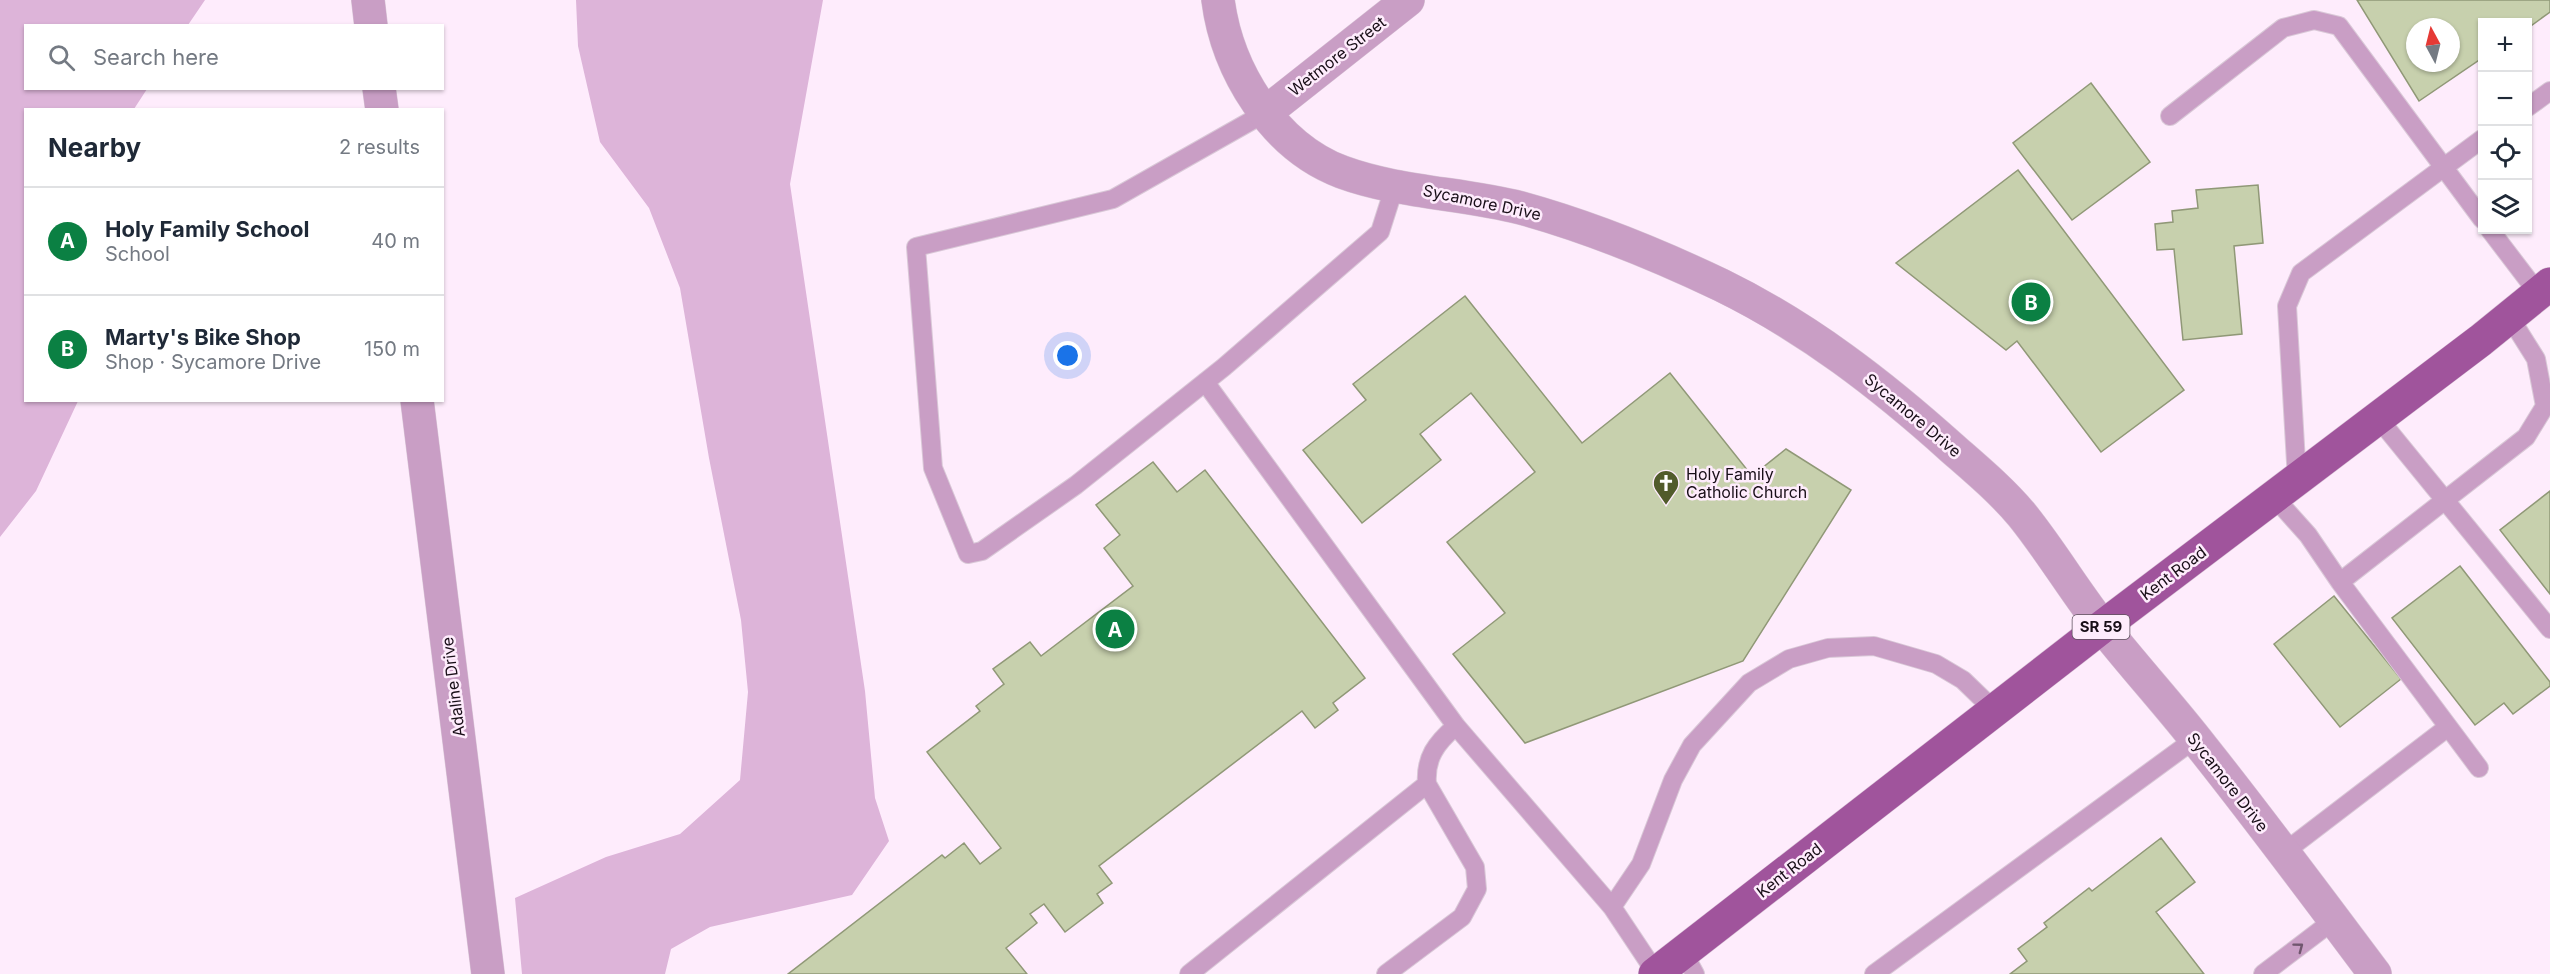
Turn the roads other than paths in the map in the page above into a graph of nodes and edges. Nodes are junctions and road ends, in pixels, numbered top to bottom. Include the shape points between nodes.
1 (368, 0) edge
2 (1218, 0) edge
3 (1408, 0) edge
4 (371, 24) edge
5 (379, 90) edge
6 (2550, 91) edge
7 (2532, 104) edge
8 (382, 108) edge
9 (1265, 113) junction
10 (2170, 116) dead end
11 (2478, 142) edge
12 (2443, 167) junction
13 (1395, 185) junction
14 (2478, 214) edge
15 (2494, 234) edge
16 (2544, 289) edge
17 (2509, 316) junction
18 (1205, 382) junction
19 (417, 402) edge
20 (2378, 418) junction
21 (2285, 488) junction
22 (2445, 499) junction
23 (2340, 582) junction
24 (2102, 627) junction
25 (2550, 629) edge
26 (1994, 711) junction
27 (1456, 726) junction
28 (2448, 728) junction
29 (2195, 739) junction
30 (2479, 768) dead end
31 (1427, 784) junction
32 (2283, 853) junction
33 (1612, 907) junction
34 (2334, 920) junction
35 (1689, 963) edge
36 (488, 974) edge
37 (1189, 974) edge
38 (1386, 974) edge
39 (1656, 974) edge
40 (1874, 974) edge
41 (2264, 974) edge
42 (2375, 974) edge

1 - 4 street
2 - 9 street, Sycamore Drive via 1232,56
3 - 9 street, Wetmore Street
5 - 8 street
6 - 7 lane
9 - 13 street, Sycamore Drive via 1313,158 1342,172
9 - 18 lane via 1113,200 916,247 933,468 968,554 982,551 1076,485
10 - 12 lane via 2283,28 2314,20 2339,26
11 - 12 lane
12 - 14 lane
12 - 21 lane via 2301,273 2292,289 2287,306
13 - 18 lane via 1380,232
13 - 24 street, Sycamore Drive via 1517,207 1585,227 1723,286 1794,325 1895,396 1992,484 2022,514
15 - 16 lane
16 - 17 main road, Kent Road / SR 59
17 - 20 main road, Kent Road / SR 59
17 - 22 lane via 2536,359 2545,406 2526,437
18 - 27 lane
19 - 36 street, Adaline Drive
20 - 21 main road, Kent Road / SR 59
20 - 22 lane
21 - 23 lane via 2308,535
21 - 24 main road, Kent Road / SR 59
22 - 23 lane
22 - 25 lane
23 - 28 lane
24 - 26 main road, Kent Road / SR 59
24 - 29 street, Sycamore Drive
26 - 33 lane via 1963,680 1936,664 1874,646 1828,648 1789,658 1749,683 1692,745 1673,780 1641,864
26 - 35 main road, Kent Road / SR 59
27 - 31 lane via 1432,751 1426,769
27 - 33 lane
28 - 30 lane
28 - 32 lane
29 - 32 street, Sycamore Drive
29 - 40 lane
31 - 37 lane
31 - 38 lane via 1475,867 1477,889 1462,917
32 - 34 street, Sycamore Drive
33 - 39 lane
41 -> 34 lane
34 - 42 street, Sycamore Drive
35 - 39 main road, Kent Road / SR 59

